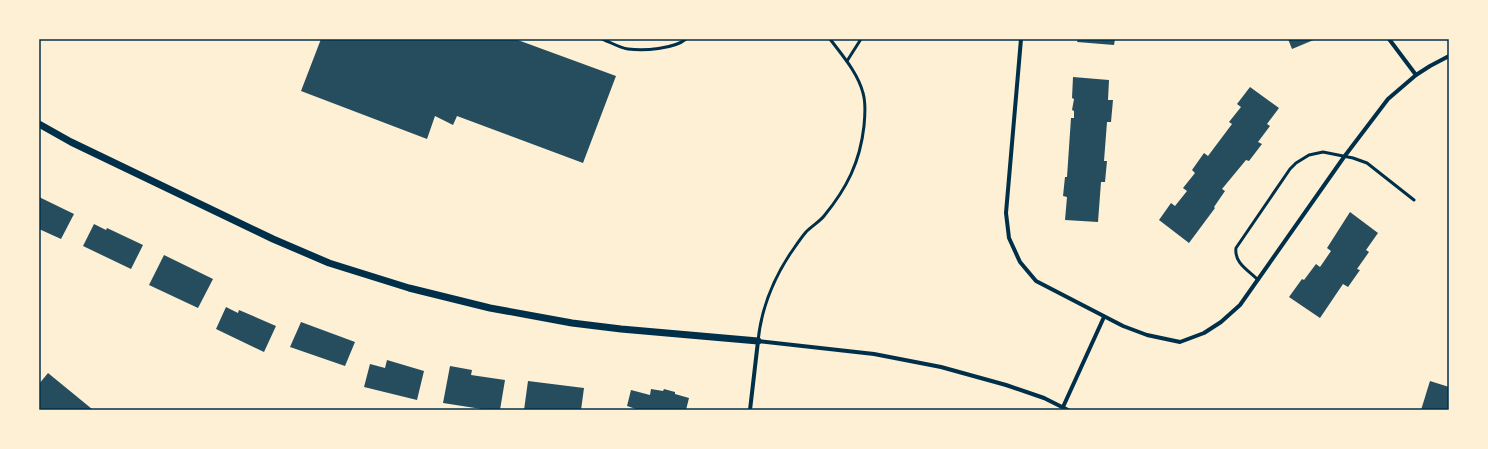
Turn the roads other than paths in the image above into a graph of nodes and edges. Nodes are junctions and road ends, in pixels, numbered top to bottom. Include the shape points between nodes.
1 (602, 39) edge
2 (686, 39) edge
3 (830, 39) edge
4 (861, 39) edge
5 (1021, 39) edge
6 (1389, 39) edge
7 (1449, 56) edge
8 (847, 61) junction
9 (1416, 75) junction
10 (39, 124) edge
11 (1344, 157) junction
12 (1414, 200) dead end
13 (1258, 280) junction
14 (1104, 317) junction
15 (758, 341) junction
16 (1066, 409) edge
17 (750, 410) edge

1 - 2 lane via 627,49 646,50 681,44
3 - 8 lane
4 - 8 lane
5 - 14 street via 1006,213 1009,238 1020,262 1036,281
6 - 9 street
7 - 9 street
8 - 15 lane via 863,93 865,116 862,144 853,171 840,196 789,255 773,286 759,325
9 - 11 street via 1388,99
10 - 15 street via 70,142 273,239 329,263 409,288 490,308 572,323
11 - 12 lane via 1367,163
11 - 13 street
11 - 13 lane via 1323,152 1309,155 1290,169 1236,248 1237,261
13 - 14 street via 1240,305 1221,322 1204,333 1180,342 1147,335
14 - 16 street
15 - 16 street via 874,354 941,367 1013,387
15 - 17 street

